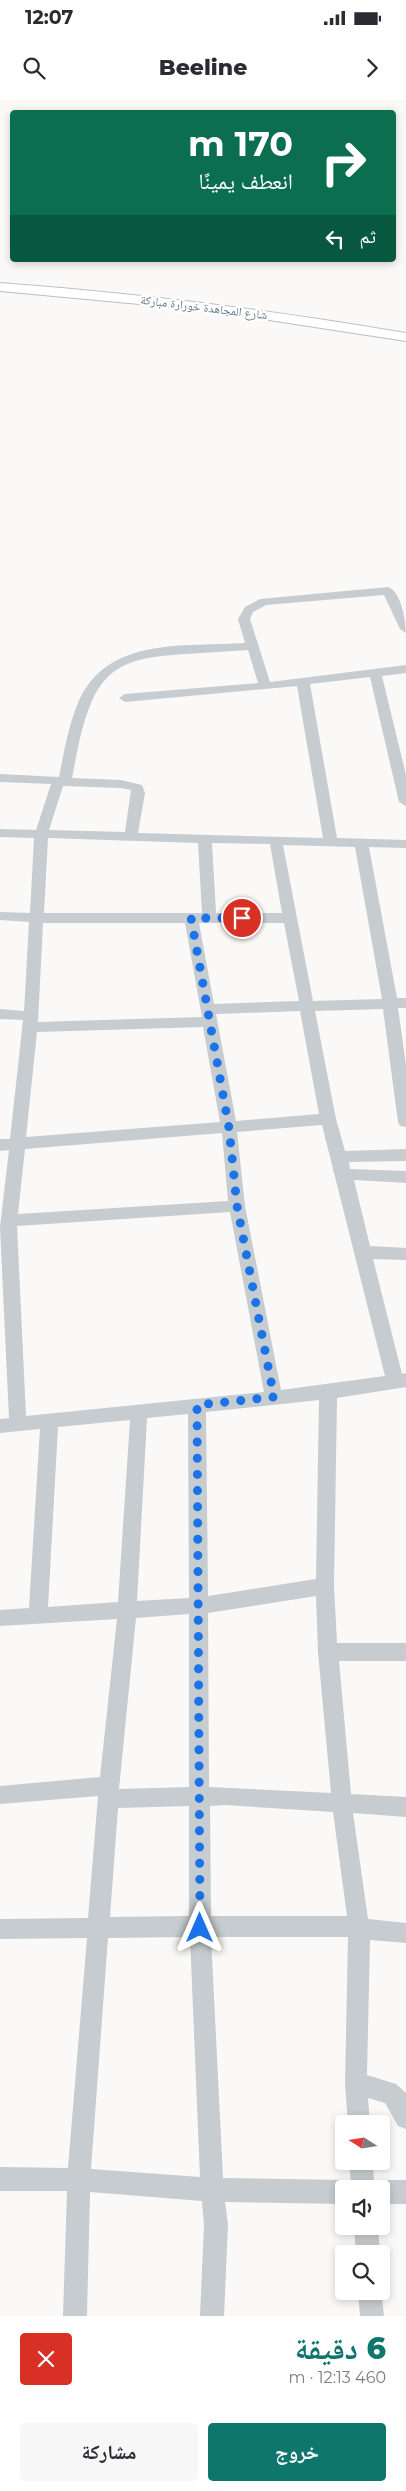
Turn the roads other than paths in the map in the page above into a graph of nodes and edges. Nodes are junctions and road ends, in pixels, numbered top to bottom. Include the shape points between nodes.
1 (0, 287) edge
2 (406, 337) edge
3 (406, 629) edge
4 (251, 646) junction
5 (406, 669) edge
6 (375, 674) junction
7 (303, 682) junction
8 (265, 686) junction
9 (125, 698) dead end
10 (0, 778) edge
11 (61, 782) junction
12 (406, 802) edge
13 (0, 833) edge
14 (41, 834) junction
15 (131, 837) junction
16 (205, 839) junction
17 (276, 842) junction
18 (331, 843) junction
19 (361, 843) junction
20 (406, 844) edge
21 (0, 916) edge
22 (36, 918) junction
23 (191, 918) junction
24 (209, 918) junction
25 (291, 918) junction
26 (390, 1003) junction
27 (406, 1003) edge
28 (307, 1004) junction
29 (0, 1014) edge
30 (209, 1016) junction
31 (30, 1021) junction
32 (328, 1119) junction
33 (406, 1122) edge
34 (229, 1128) junction
35 (16, 1143) junction
36 (0, 1145) edge
37 (406, 1155) edge
38 (340, 1157) junction
39 (344, 1174) junction
40 (406, 1177) edge
41 (237, 1206) junction
42 (4, 1221) edge
43 (364, 1252) junction
44 (406, 1254) edge
45 (400, 1381) edge
46 (328, 1392) junction
47 (274, 1397) junction
48 (197, 1405) junction
49 (139, 1411) junction
50 (49, 1422) junction
51 (9, 1426) edge
52 (325, 1586) junction
53 (199, 1606) junction
54 (127, 1611) junction
55 (38, 1614) junction
56 (0, 1618) edge
57 (328, 1652) junction
58 (406, 1652) edge
59 (108, 1792) junction
60 (0, 1795) edge
61 (200, 1797) junction
62 (342, 1805) junction
63 (406, 1807) edge
64 (98, 1927) junction
65 (200, 1928) junction
66 (0, 1929) edge
67 (360, 1929) junction
68 (406, 1933) edge
69 (356, 2084) junction
70 (358, 2115) edge
71 (406, 2118) edge
72 (0, 2180) edge
73 (79, 2180) junction
74 (212, 2190) junction
75 (335, 2192) edge
76 (390, 2192) edge
77 (406, 2192) edge
78 (371, 2300) edge
79 (74, 2316) edge
80 (212, 2316) edge
81 (372, 2316) edge

1 - 2 street, شارع المجاهدة خورارة مباركة via 198,305
3 - 4 street via 388,591 264,602 246,612 244,619
4 - 8 street
4 - 11 street via 146,653 112,666 88,692
5 - 6 street
6 - 7 street
6 - 12 street
7 - 8 street
7 - 18 street
8 - 9 street
10 - 11 street
11 - 14 street
11 - 15 street via 121,784 137,788
13 - 14 street
14 - 15 street
14 - 22 street
15 - 16 street
16 - 17 street
16 - 24 street
17 - 18 street
17 - 25 street
18 - 19 street
19 - 20 street
19 - 26 street
21 - 22 street
22 - 23 street
22 - 31 street
23 - 24 street
23 - 30 street
24 - 25 street
25 - 28 street
26 - 27 street
26 - 28 street
26 - 33 street
28 - 30 street
28 - 32 street
29 - 31 street
30 - 31 street
30 - 34 street
31 - 35 street
32 - 34 street
32 - 38 street
34 - 35 street
34 - 41 street
35 - 36 street
35 - 42 street
37 - 38 street
38 - 39 street
39 - 40 street
39 - 43 street
41 - 42 street
41 - 47 street
42 - 51 street
43 - 44 street
43 - 45 street
45 - 46 street
46 - 47 street
46 - 52 street
47 - 48 street
48 - 49 street
48 - 53 street
49 - 50 street
49 - 54 street
50 - 51 street
50 - 55 street
52 - 53 street
52 - 57 street
53 - 54 street
53 - 61 street
54 - 55 street
54 - 59 street
55 - 56 street
57 - 58 street
57 - 62 street
59 - 60 street
59 - 61 street
59 - 64 street
61 - 62 street
61 - 65 street
62 - 63 street
62 - 67 street
64 - 65 street
64 - 66 street
64 - 73 street
65 - 67 street via 340,1925
65 - 74 street
67 - 68 street
67 - 69 street
69 - 70 street
69 - 71 street via 394,2094 401,2102
72 - 73 street
73 - 74 street
73 - 79 street
74 - 75 street
74 - 80 street via 216,2224
76 - 77 street
78 - 81 street

